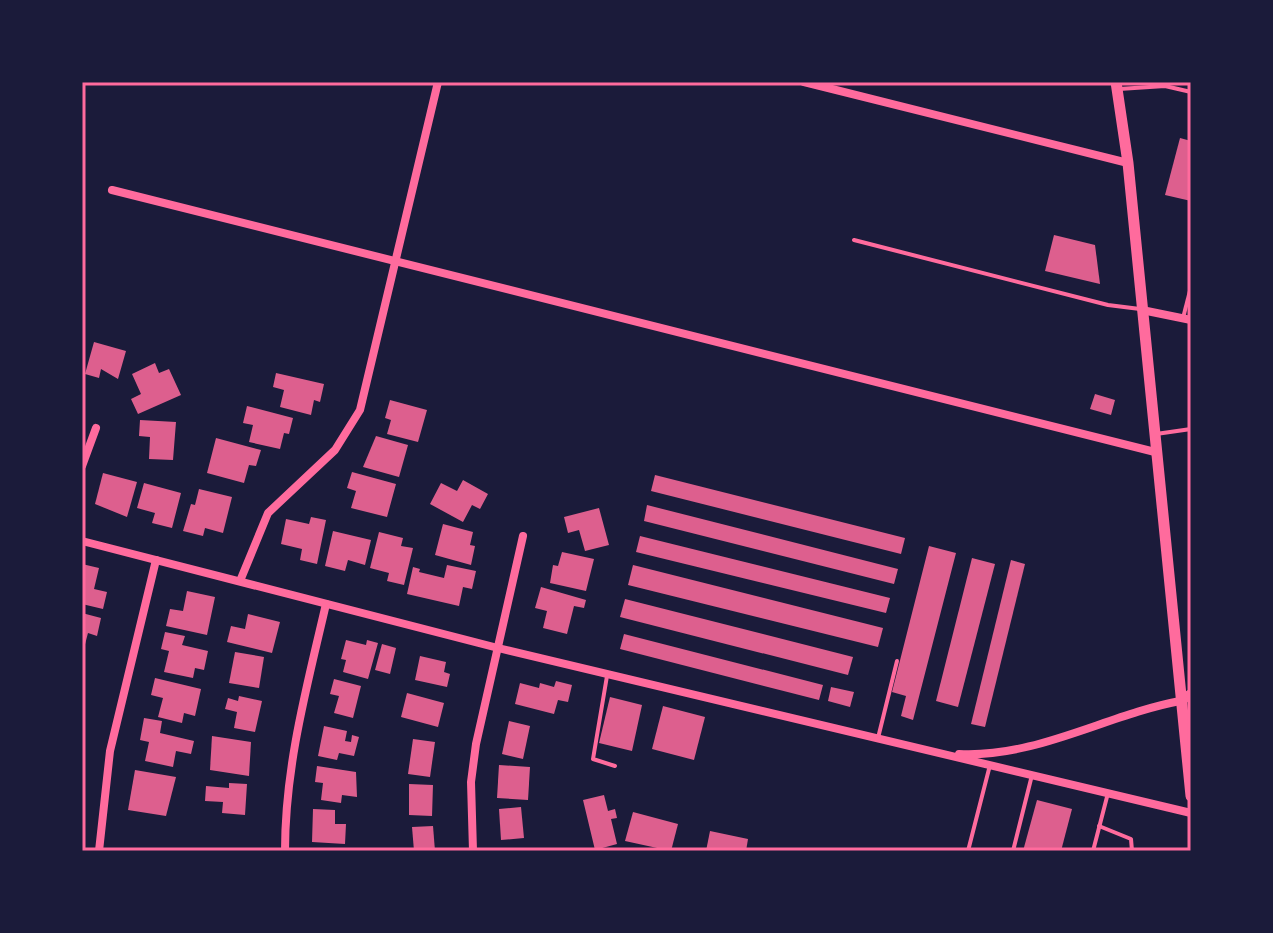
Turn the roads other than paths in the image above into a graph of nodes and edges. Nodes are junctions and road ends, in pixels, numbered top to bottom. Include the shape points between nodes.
1 (438, 82) edge
2 (804, 82) edge
3 (1116, 85) edge
4 (1191, 92) edge
5 (1128, 163) junction
6 (112, 190) dead end
7 (854, 240) dead end
8 (395, 264) junction
9 (1191, 287) edge
10 (1142, 310) junction
11 (1187, 319) edge
12 (96, 428) dead end
13 (1191, 429) edge
14 (1154, 434) junction
15 (1155, 452) junction
16 (82, 466) edge
17 (523, 536) dead end
18 (82, 541) edge
19 (156, 560) junction
20 (240, 581) junction
21 (326, 604) junction
22 (498, 648) junction
23 (897, 661) dead end
24 (608, 674) junction
25 (1187, 698) edge
26 (878, 738) junction
27 (938, 753) junction
28 (990, 765) junction
29 (615, 766) dead end
30 (1032, 775) junction
31 (1108, 793) junction
32 (1191, 796) edge
33 (1191, 813) edge
34 (1099, 826) junction
35 (99, 851) edge
36 (285, 851) edge
37 (473, 851) edge
38 (968, 851) edge
39 (1013, 851) edge
40 (1093, 851) edge
41 (1132, 851) edge

1 - 8 street
2 - 5 street
3 - 4 lane
3 - 5 main road
5 - 10 main road
6 - 8 street
7 - 10 lane
8 - 15 street
8 - 20 street via 360,410 335,450 268,513
9 - 11 lane
10 - 11 street
10 - 14 main road
12 - 16 street
13 - 14 lane
14 - 15 main road
15 - 25 main road
17 - 22 street
18 - 19 street
19 - 20 street
19 - 35 street via 110,751
20 - 21 street
21 - 22 street
21 - 36 street via 295,737
22 - 24 street
22 - 37 street via 471,782
23 - 26 lane
24 - 26 street
24 - 29 lane via 593,759
25 - 27 street via 1024,748 981,755
25 - 32 main road
26 - 27 street
27 - 28 street
28 - 30 street
28 - 38 lane
30 - 31 street
30 - 39 lane
31 - 33 street
31 - 34 lane
34 - 40 lane
34 - 41 lane via 1131,839

